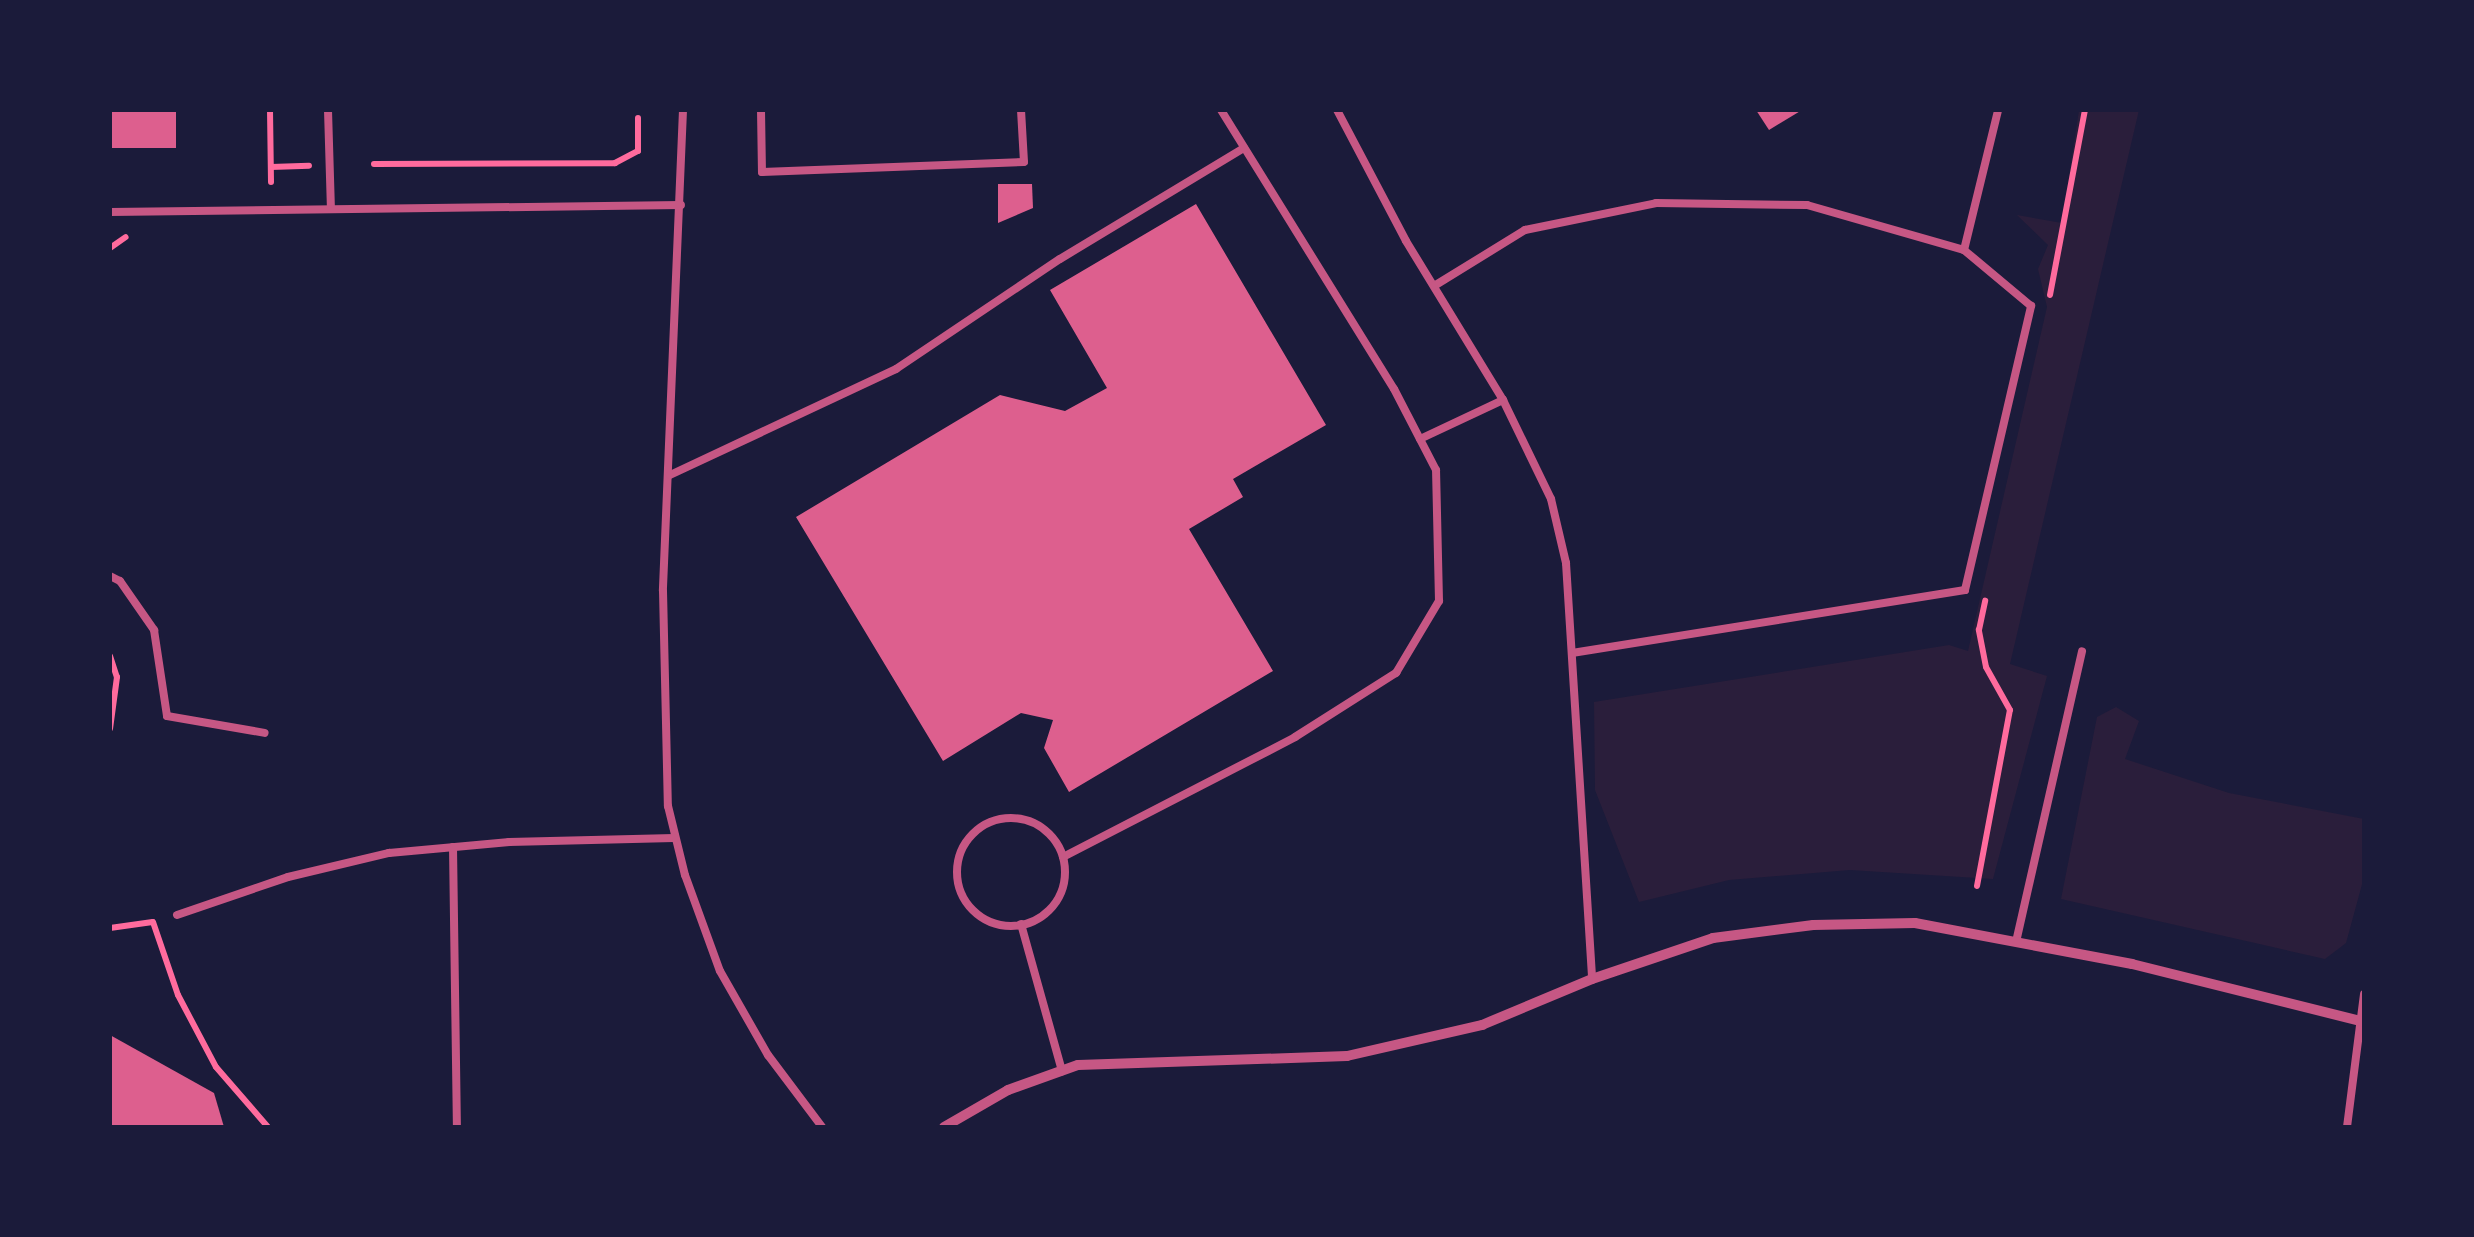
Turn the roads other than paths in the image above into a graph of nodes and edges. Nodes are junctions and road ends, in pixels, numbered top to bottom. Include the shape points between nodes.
1 (328, 110) edge
2 (683, 110) edge
3 (762, 110) edge
4 (1021, 110) edge
5 (1220, 110) edge
6 (1337, 110) edge
7 (1998, 110) edge
8 (1244, 148) junction
9 (681, 205) junction
10 (331, 209) junction
11 (110, 212) edge
12 (1964, 250) junction
13 (1434, 286) junction
14 (1503, 400) junction
15 (1420, 440) junction
16 (670, 475) junction
17 (110, 576) edge
18 (2082, 651) dead end
19 (1572, 653) junction
20 (266, 733) dead end
21 (674, 838) junction
22 (454, 847) junction
23 (1063, 858) junction
24 (177, 915) dead end
25 (1021, 924) junction
26 (2016, 942) junction
27 (1592, 979) junction
28 (2364, 994) edge
29 (2362, 1021) edge
30 (1062, 1070) junction
31 (457, 1127) edge
32 (822, 1127) edge
33 (944, 1127) edge
34 (2347, 1127) edge

1 - 10 lane
2 - 9 lane
3 - 4 lane via 762,172 1024,162
5 - 8 lane
6 - 13 lane
7 - 12 lane
8 - 15 lane
8 - 16 lane via 896,369
9 - 10 lane
9 - 16 lane
10 - 11 lane
12 - 13 lane via 1807,205 1656,203 1525,230
12 - 19 lane via 2031,306 1965,590
13 - 14 lane
14 - 15 lane
14 - 19 lane via 1551,499 1566,563
15 - 23 lane via 1436,470 1438,601 1396,673 1295,737
16 - 21 lane via 662,590
17 - 20 lane via 154,630 167,716
18 - 26 lane
19 - 27 lane
21 - 22 lane
21 - 32 lane via 734,999
22 - 24 lane via 389,853 288,877
22 - 31 lane
23 - 25 lane via 1065,887 1043,918
23 - 25 lane via 1062,848 1034,820 996,817 964,840 954,877 970,912 1006,928
25 - 30 lane
26 - 27 street via 1915,923 1813,925 1713,938
26 - 29 street
27 - 30 street via 1482,1025 1347,1056
28 - 29 lane
29 - 34 lane
30 - 33 street via 1008,1090

